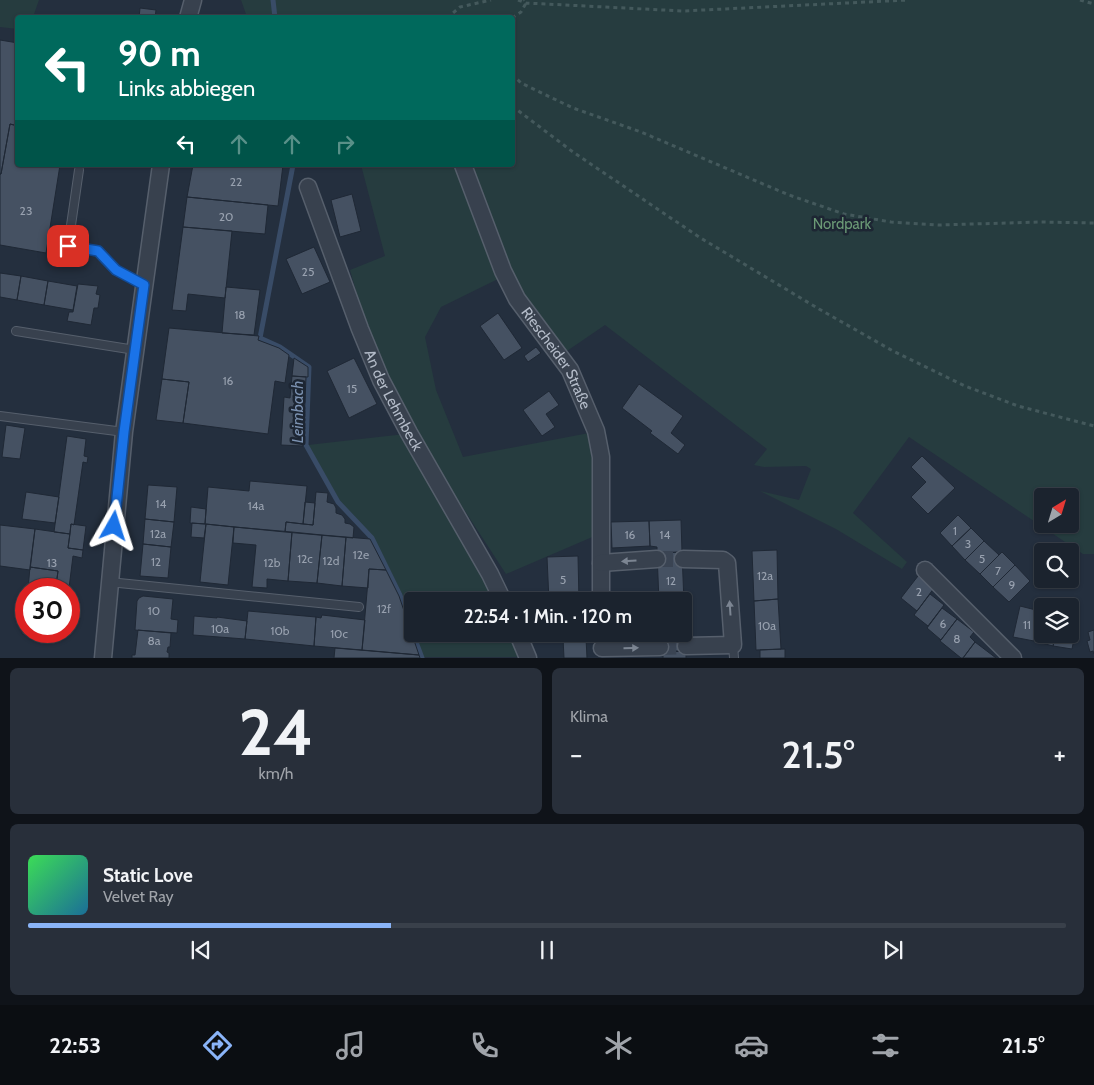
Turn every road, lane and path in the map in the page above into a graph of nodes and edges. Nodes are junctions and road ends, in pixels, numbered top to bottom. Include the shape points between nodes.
1 (193, 0) edge
2 (459, 0) edge
3 (491, 0) edge
4 (518, 0) edge
5 (908, 0) edge
6 (1080, 0) edge
7 (525, 2) edge
8 (1094, 4) edge
9 (460, 7) junction
10 (189, 15) edge
11 (451, 15) edge
12 (515, 16) edge
13 (515, 77) edge
14 (515, 108) edge
15 (162, 167) edge
16 (464, 167) edge
17 (80, 170) dead end
18 (308, 187) dead end
19 (1094, 224) edge
20 (144, 285) junction
21 (16, 331) dead end
22 (135, 350) junction
23 (0, 416) edge
24 (1094, 426) edge
25 (124, 432) junction
26 (657, 559) tunnel mouth
27 (683, 559) tunnel mouth
28 (601, 562) junction
29 (925, 570) dead end
30 (109, 582) junction
31 (499, 592) edge
32 (602, 592) edge
33 (359, 607) dead end
34 (521, 642) edge
35 (686, 646) tunnel mouth
36 (602, 647) edge
37 (660, 647) tunnel mouth
38 (733, 651) edge
39 (103, 658) edge
40 (528, 658) edge
41 (1013, 658) edge

1 - 10 street
2 - 9 path
3 - 9 path
4 - 7 path
5 - 7 path via 683,11
6 - 8 path
7 - 12 path via 521,12
9 - 11 path
13 - 19 path via 573,108 641,132 788,195 844,214 891,222 939,225
14 - 24 path via 573,152 699,237 893,351 1018,406
15 - 20 street
16 - 28 street, Riescheider Straße via 503,271 517,299 570,370 596,431 601,457
17 - 20 lane via 68,246 98,251 116,270
18 - 31 street, An der Lehmbeck via 381,380
20 - 22 street
21 - 22 lane
22 - 25 street
23 - 25 lane
25 - 30 street
26 -> 28 street
38 -> 27 street via 727,563 723,560
28 - 32 street, Riescheider Straße
29 - 41 street
30 - 33 lane
30 - 39 street
34 - 40 street
35 - 38 street
36 -> 37 street

